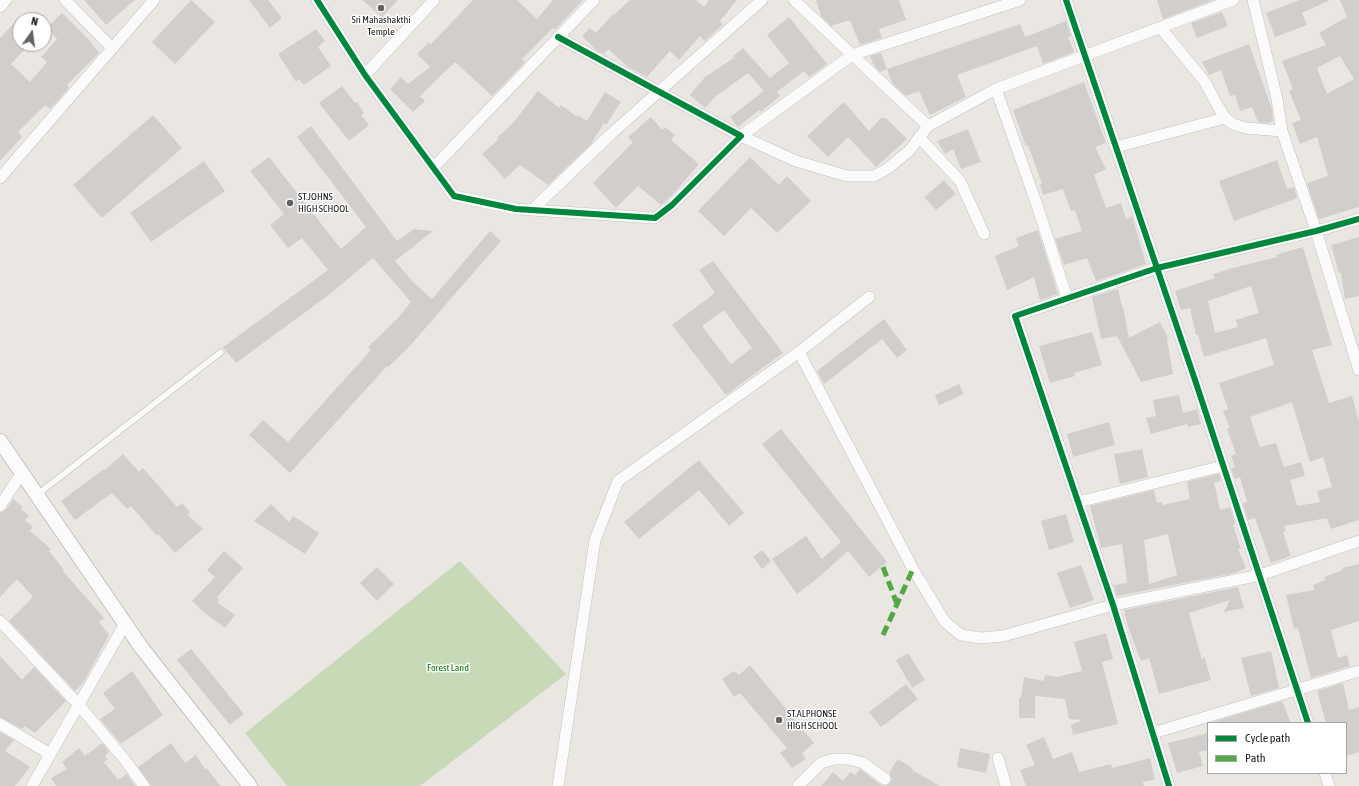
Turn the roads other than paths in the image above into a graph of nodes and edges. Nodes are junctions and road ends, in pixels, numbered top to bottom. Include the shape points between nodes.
1 (6, 0) edge
2 (65, 0) edge
3 (154, 0) edge
4 (317, 0) edge
5 (434, 0) edge
6 (594, 0) edge
7 (762, 0) edge
8 (794, 0) edge
9 (1020, 0) edge
10 (1066, 0) edge
11 (1234, 0) edge
12 (1253, 0) edge
13 (0, 7) edge
14 (1160, 27) junction
15 (558, 37) junction
16 (112, 48) junction
17 (1085, 54) junction
18 (852, 55) junction
19 (365, 74) junction
20 (996, 89) junction
21 (659, 92) junction
22 (1225, 118) junction
23 (928, 126) junction
24 (1282, 131) junction
25 (741, 136) junction
26 (919, 137) junction
27 (1116, 147) junction
28 (434, 167) junction
29 (0, 178) edge
30 (532, 210) junction
31 (1359, 219) edge
32 (1316, 231) junction
33 (984, 234) dead end
34 (1157, 268) junction
35 (868, 297) dead end
36 (1067, 298) junction
37 (221, 352) dead end
38 (798, 352) junction
39 (1359, 370) edge
40 (0, 441) edge
41 (1223, 466) junction
42 (21, 474) junction
43 (36, 496) junction
44 (1078, 502) junction
45 (0, 506) edge
46 (1359, 540) edge
47 (1260, 575) junction
48 (1113, 605) junction
49 (0, 621) edge
50 (125, 624) junction
51 (1359, 671) edge
52 (1297, 689) junction
53 (78, 704) junction
54 (1308, 722) edge
55 (0, 724) edge
56 (1153, 733) junction
57 (50, 754) junction
58 (998, 758) dead end
59 (1325, 774) edge
60 (889, 784) edge
61 (32, 786) edge
62 (144, 786) edge
63 (250, 786) edge
64 (558, 786) edge
65 (798, 786) edge
66 (1006, 786) edge
67 (1169, 786) edge
68 (1329, 786) edge

1 - 13 street
2 - 16 street
3 - 16 street
4 - 19 street
5 - 19 street
6 - 15 street
7 - 21 street
8 - 18 street
9 - 18 street
10 - 17 street
11 - 14 street
12 - 24 street via 1277,99
14 - 17 street
14 - 22 street via 1206,82
15 - 21 street
15 - 28 street
16 - 29 street
17 - 20 street
17 - 27 street
18 - 23 street
18 - 25 street
19 - 28 street
20 - 23 street
20 - 36 street
21 - 25 street
21 - 30 street
22 - 24 street via 1246,128
22 - 27 street
23 - 26 street
24 - 32 street
25 - 26 street via 796,161 847,176 874,176 887,170
25 - 30 street via 672,205 655,218
26 - 33 street via 960,181
27 - 34 street
28 - 30 street via 454,196
31 - 32 street
32 - 34 street
32 - 39 street
34 - 36 street
34 - 41 street
35 - 38 street
36 - 44 street via 1015,316
37 - 43 lane
38 - 48 street via 913,569 945,622 961,635 981,638 1003,636
38 - 64 street via 618,482 595,540
40 - 42 street
41 - 44 street
41 - 47 street
42 - 43 street
42 - 45 street
43 - 50 street
44 - 48 street
46 - 47 street
47 - 48 street
47 - 52 street
48 - 56 street
49 - 53 street
50 - 53 street
50 - 63 street
51 - 52 street
52 - 54 street
52 - 56 street
53 - 57 street
53 - 62 street
55 - 57 street
56 - 67 street
57 - 61 street
58 - 66 street
59 - 68 street
60 - 65 street via 863,763 834,759 821,763

